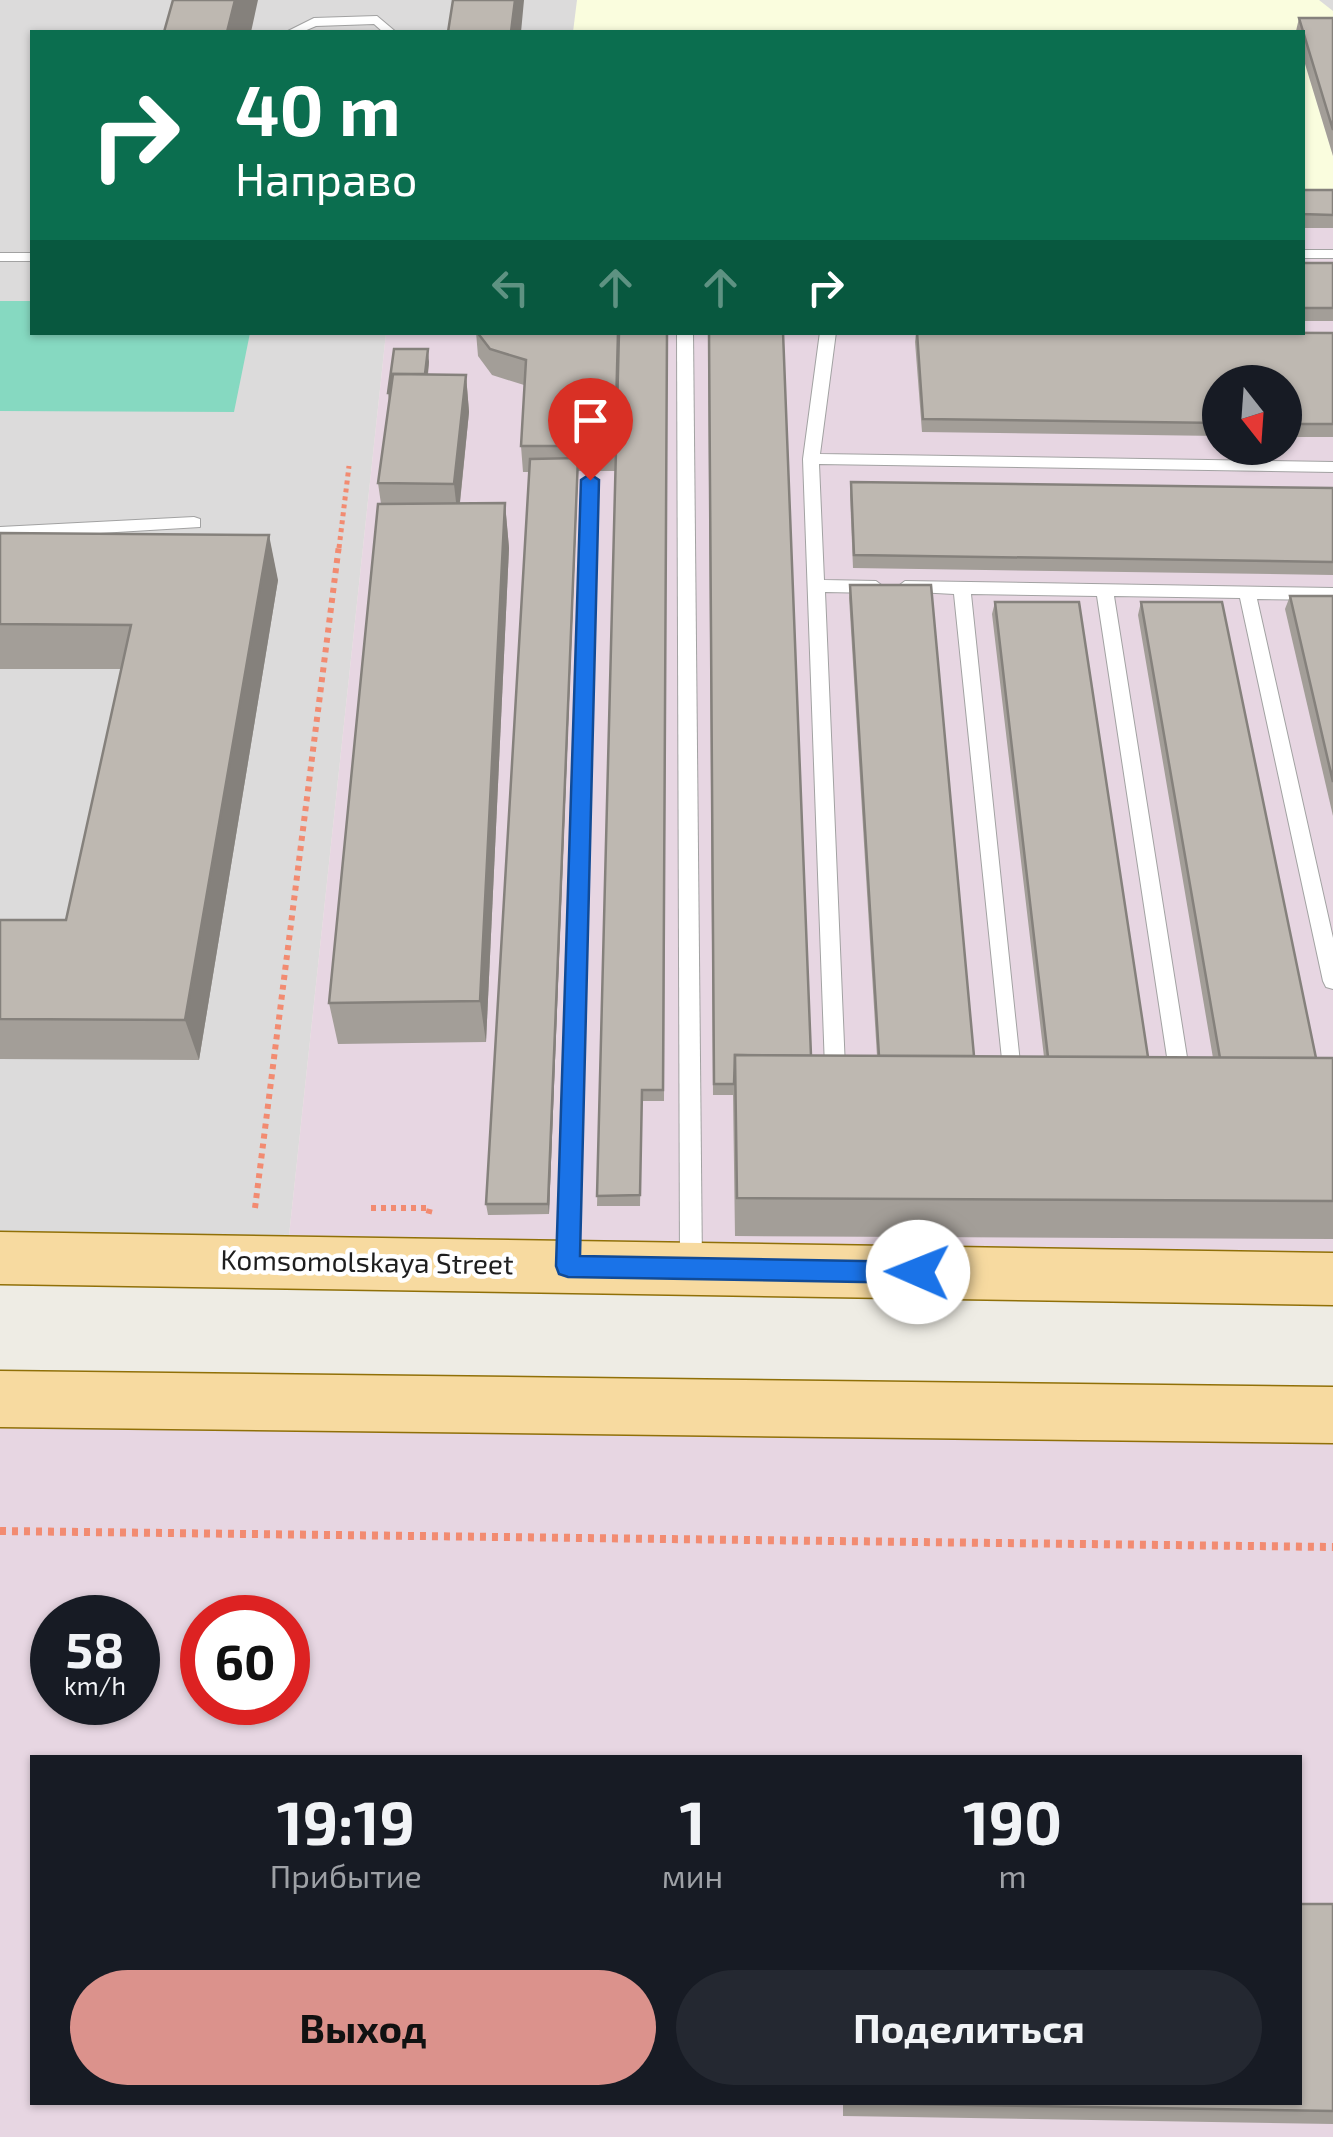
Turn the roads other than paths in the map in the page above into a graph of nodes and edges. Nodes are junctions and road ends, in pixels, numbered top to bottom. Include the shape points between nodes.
1 (298, 30) edge
2 (388, 30) edge
3 (1305, 254) edge
4 (1333, 254) edge
5 (0, 257) edge
6 (30, 257) edge
7 (685, 335) edge
8 (828, 335) edge
9 (811, 459) junction
10 (1333, 466) edge
11 (590, 480) dead end
12 (194, 523) dead end
13 (0, 533) edge
14 (816, 586) junction
15 (962, 588) junction
16 (1105, 591) junction
17 (1247, 593) junction
18 (1333, 594) edge
19 (1333, 982) edge
20 (1010, 1063) edge
21 (835, 1068) edge
22 (1179, 1070) edge
23 (0, 1258) edge
24 (568, 1266) junction
25 (691, 1269) junction
26 (1333, 1279) edge
27 (0, 1399) edge
28 (1333, 1415) edge

1 - 2 lane via 314,22 377,20
3 - 4 lane
5 - 6 lane
7 - 25 lane
8 - 9 lane
9 - 10 lane
9 - 14 lane
11 - 24 lane
12 - 13 lane
14 - 15 lane
14 - 21 lane
15 - 16 lane
15 - 20 lane
16 - 17 lane
16 - 22 lane
17 - 18 lane
17 - 19 lane
23 - 24 main road, Komsomolskaya Street
24 - 25 main road, Komsomolskaya Street
25 - 26 main road, Komsomolskaya Street
27 - 28 main road

